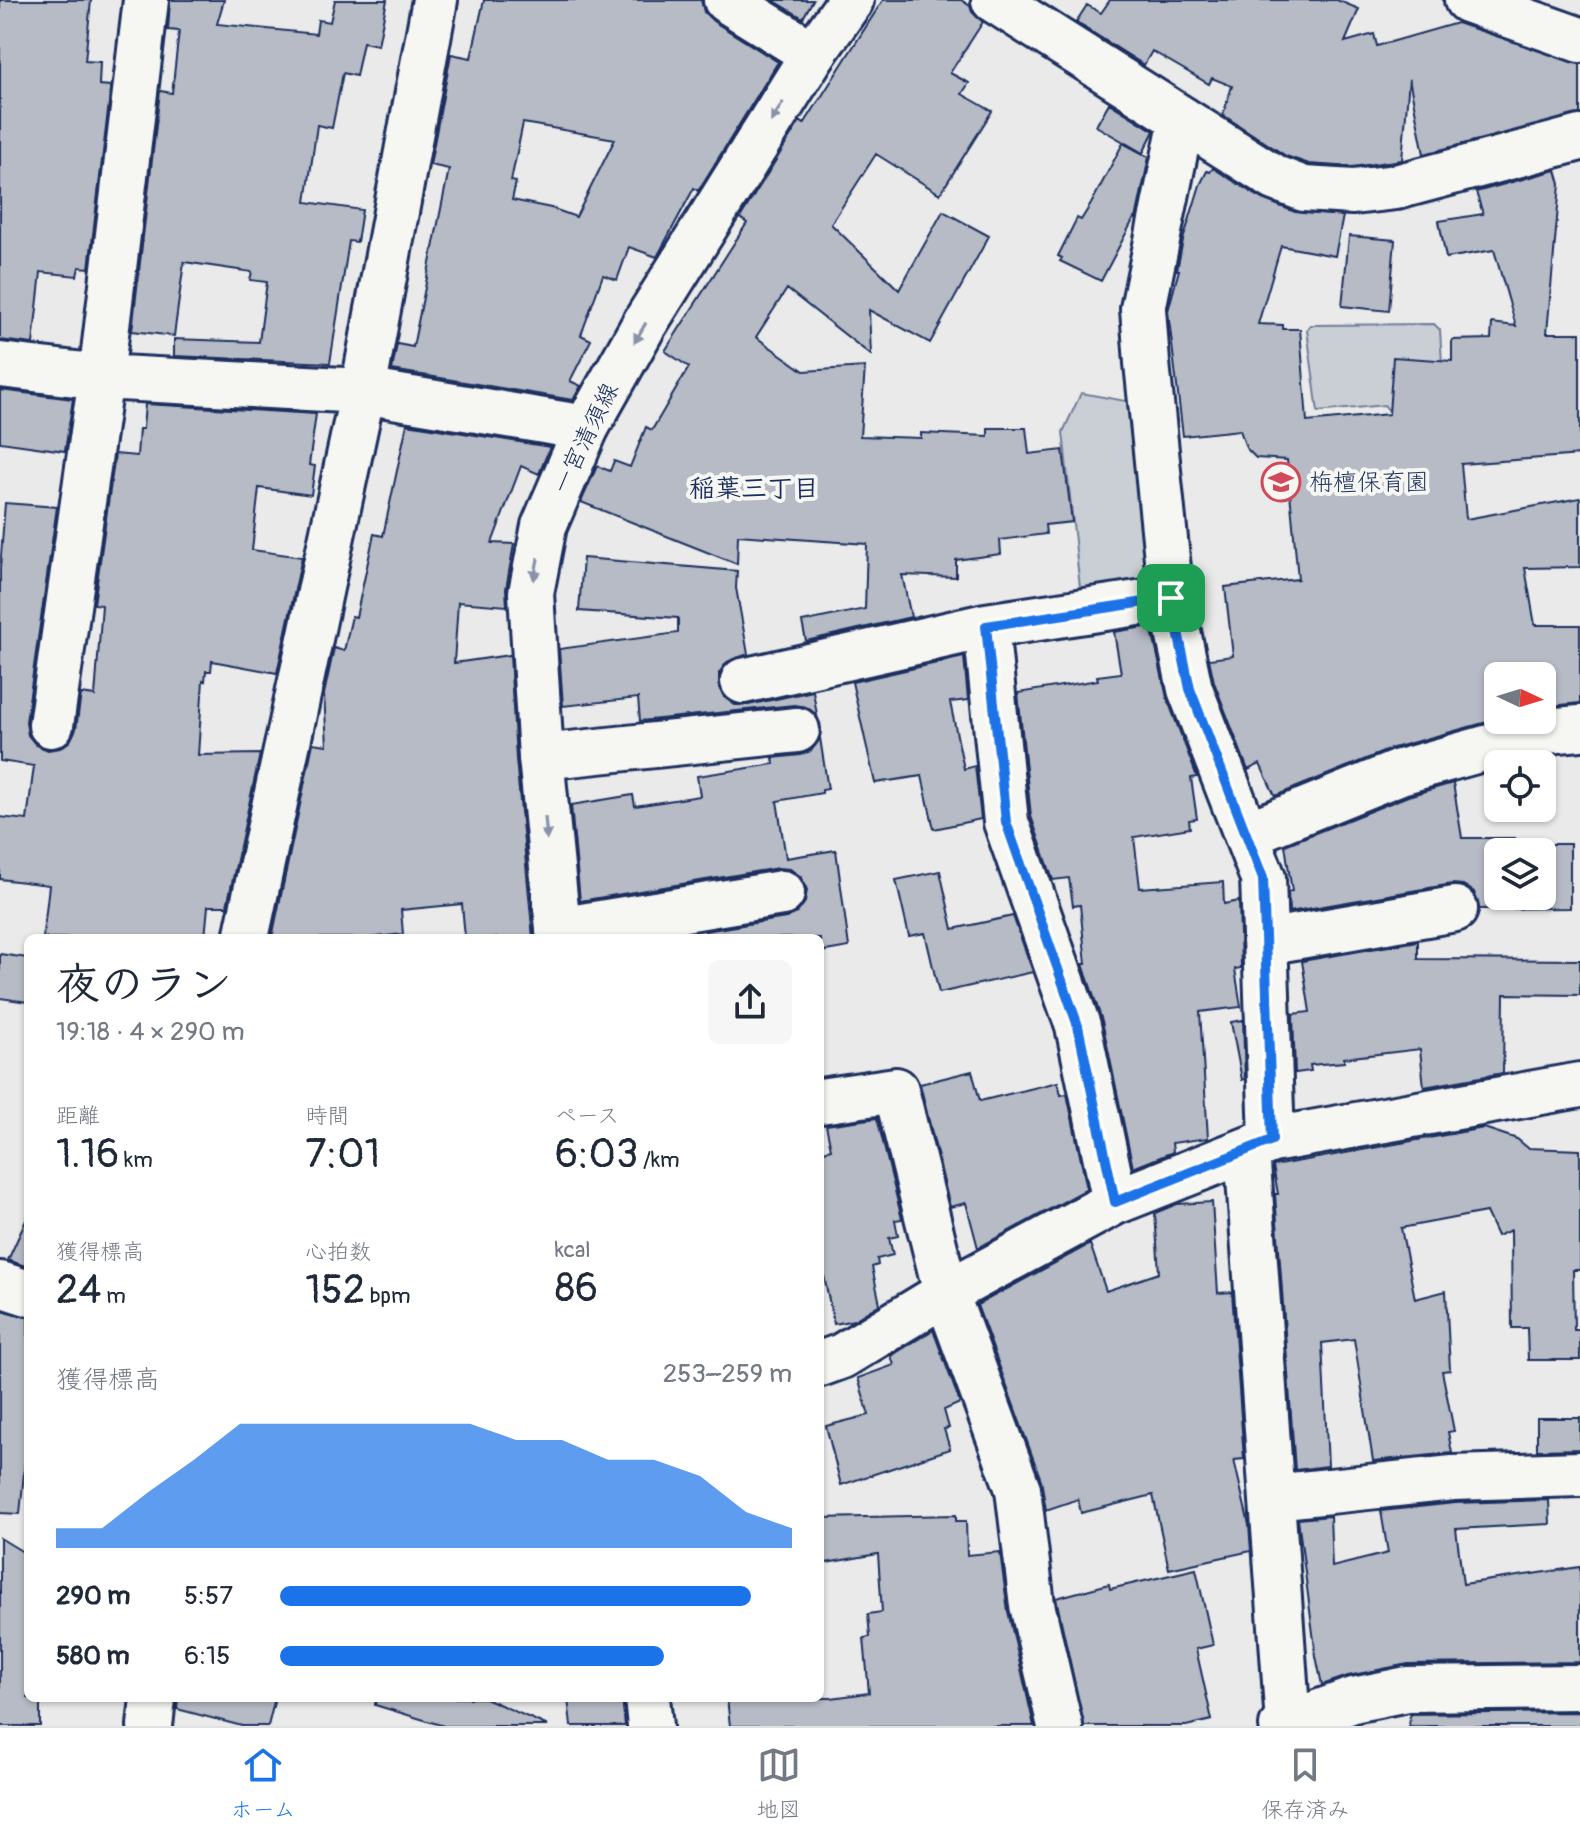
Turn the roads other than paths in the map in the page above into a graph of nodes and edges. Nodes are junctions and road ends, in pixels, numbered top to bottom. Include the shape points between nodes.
1 (146, 0) edge
2 (435, 0) edge
3 (726, 0) edge
4 (851, 0) edge
5 (994, 0) edge
6 (1467, 0) edge
7 (1580, 40) edge
8 (813, 54) junction
9 (1182, 119) junction
10 (1580, 138) edge
11 (0, 365) edge
12 (101, 377) junction
13 (363, 391) junction
14 (586, 428) junction
15 (1171, 598) junction
16 (986, 626) junction
17 (743, 681) dead end
18 (51, 725) dead end
19 (1580, 728) edge
20 (797, 730) dead end
21 (541, 757) junction
22 (1247, 834) junction
23 (782, 893) dead end
24 (1455, 909) dead end
25 (247, 934) edge
26 (559, 934) edge
27 (1265, 942) junction
28 (1580, 1085) edge
29 (824, 1100) edge
30 (1260, 1145) junction
31 (1115, 1202) junction
32 (0, 1284) edge
33 (24, 1292) edge
34 (946, 1293) junction
35 (824, 1363) edge
36 (1580, 1474) edge
37 (1273, 1497) junction
38 (1580, 1687) edge
39 (153, 1702) edge
40 (647, 1702) edge
41 (1285, 1725) edge
42 (150, 1726) edge
43 (650, 1726) edge
44 (1060, 1726) edge

1 - 12 street
2 - 13 street
3 - 8 street
4 - 8 street, 一宮清須線
5 - 9 street
6 - 7 street
8 -> 14 street, 一宮清須線 via 645,323
9 - 10 street via 1275,178 1304,189 1353,192 1396,187
9 - 15 street via 1143,309
11 - 12 street
12 - 13 street
12 - 18 street
13 - 14 street
13 - 25 street
14 -> 21 street, 一宮清須線 via 544,526 531,593
15 - 16 street
15 - 22 street via 1190,689
16 - 17 street
16 - 31 street via 1006,822 1078,1026
19 - 22 street via 1547,731 1400,772
20 - 21 street
21 -> 26 street, 一宮清須線
22 - 27 street via 1263,878
23 - 26 street
24 - 27 street
27 - 30 street
28 - 30 street
29 - 34 street via 896,1090
30 - 31 street
30 - 37 street
31 - 34 street
32 - 33 street
34 - 35 street
34 - 44 street via 1018,1489 1032,1605
36 - 37 street via 1453,1478
37 - 41 street
38 - 41 street via 1407,1689 1353,1700
39 - 42 street
40 - 43 street

